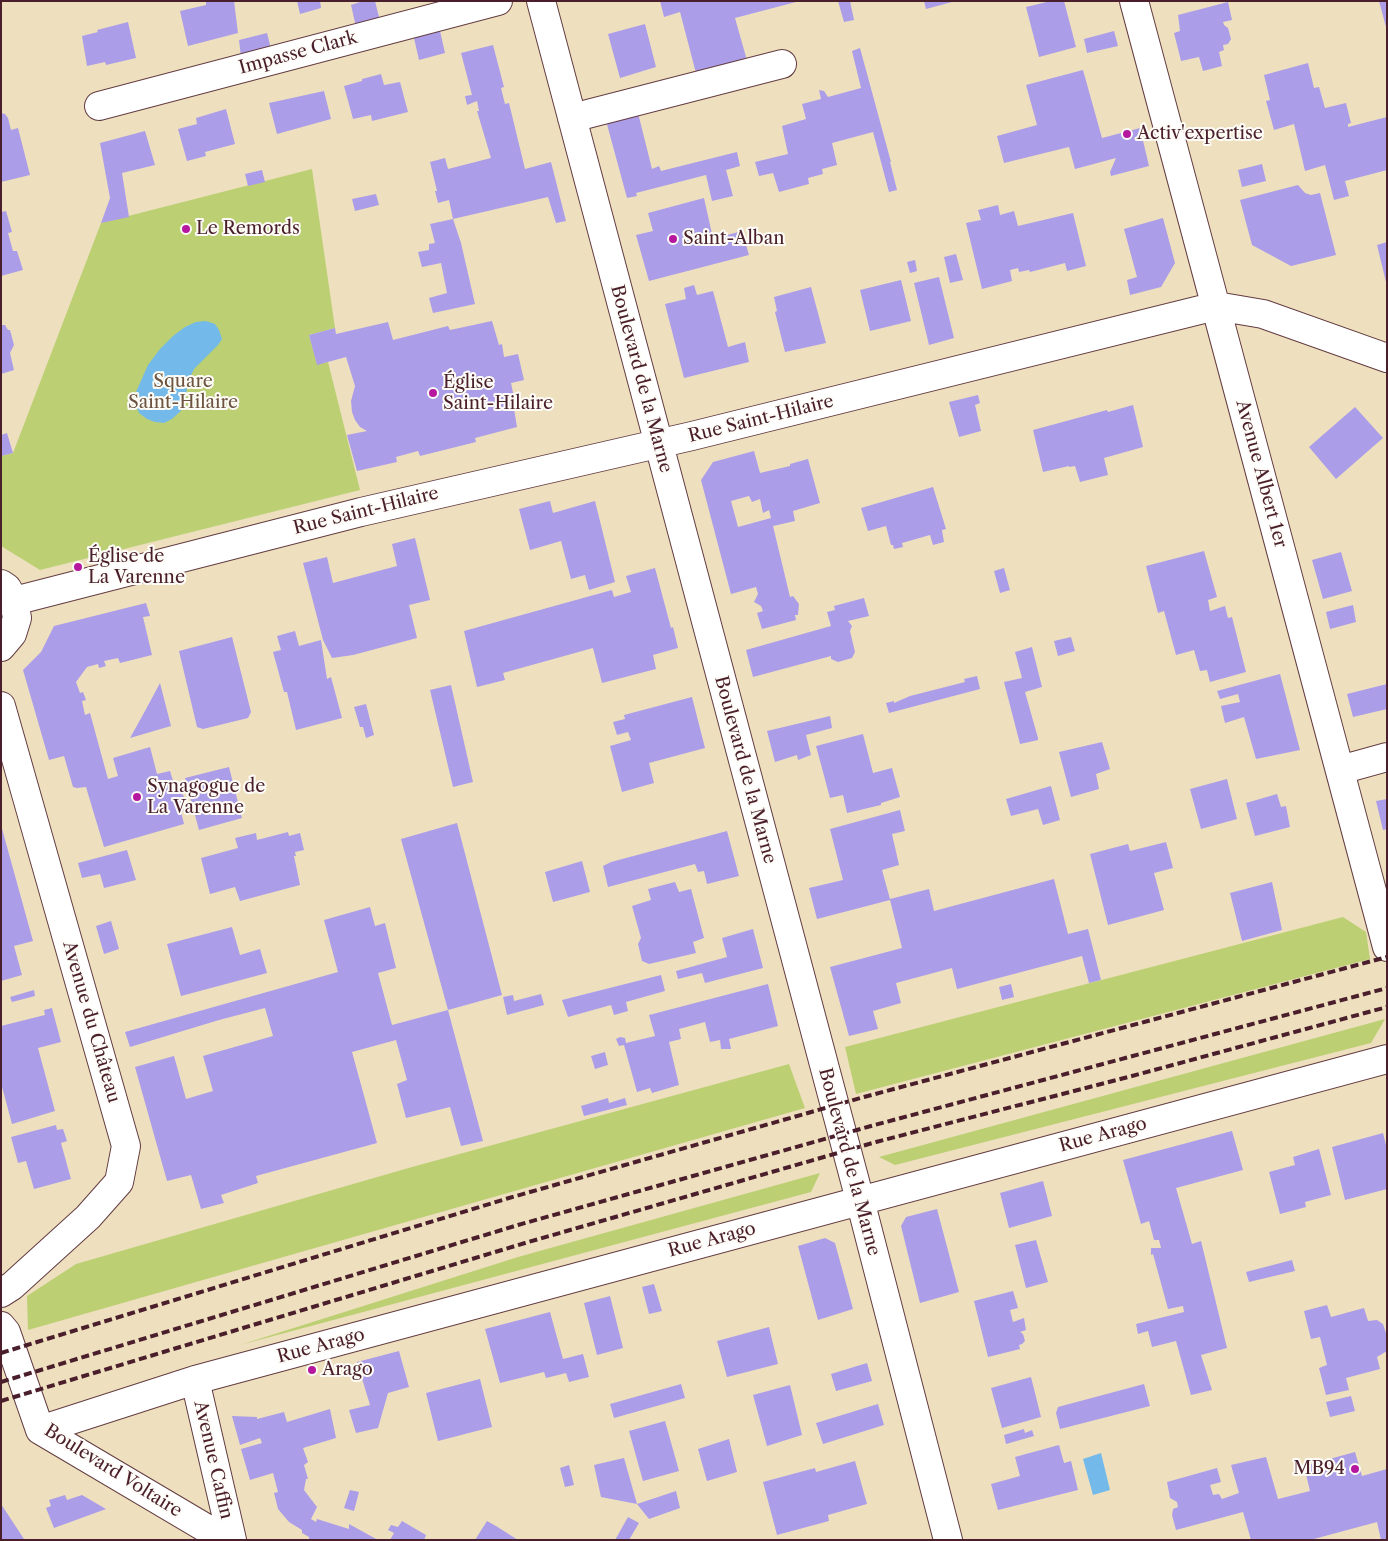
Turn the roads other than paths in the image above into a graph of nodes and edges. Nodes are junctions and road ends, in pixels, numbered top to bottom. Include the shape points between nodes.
1 (498, 1) edge
2 (541, 1) edge
3 (1134, 1) edge
4 (782, 64) dead end
5 (99, 106) dead end
6 (572, 118) junction
7 (1216, 306) junction
8 (1387, 358) edge
9 (658, 443) junction
10 (8, 593) edge
11 (1, 647) edge
12 (1, 706) edge
13 (1387, 757) edge
14 (1340, 770) junction
15 (1387, 947) edge
16 (1387, 1059) edge
17 (860, 1200) junction
18 (1, 1293) edge
19 (1, 1326) edge
20 (195, 1380) junction
21 (40, 1430) junction
22 (226, 1540) edge
23 (232, 1540) edge
24 (948, 1540) edge

1 - 5 street, Impasse Clark
2 - 6 street, Boulevard de la Marne
3 - 7 street, Avenue Albert 1er
4 - 6 street
6 - 9 street, Boulevard de la Marne
7 - 8 street, Rue Saint-Hilaire via 1262,314
7 - 9 street, Rue Saint-Hilaire
7 - 14 street, Avenue Albert 1er
9 - 10 street, Rue Saint-Hilaire
9 - 17 street, Boulevard de la Marne
10 - 11 street via 17,618 12,634
12 - 18 street, Avenue du Château via 126,1146 119,1182 88,1217
13 - 14 street
14 - 15 street, Avenue Albert 1er
16 - 17 street, Rue Arago
17 - 20 street, Rue Arago
17 - 24 street, Boulevard de la Marne
19 - 21 street, Boulevard Voltaire via 6,1332
20 - 21 street, Rue Arago
20 - 23 street, Avenue Caffin
21 - 22 street, Boulevard Voltaire

